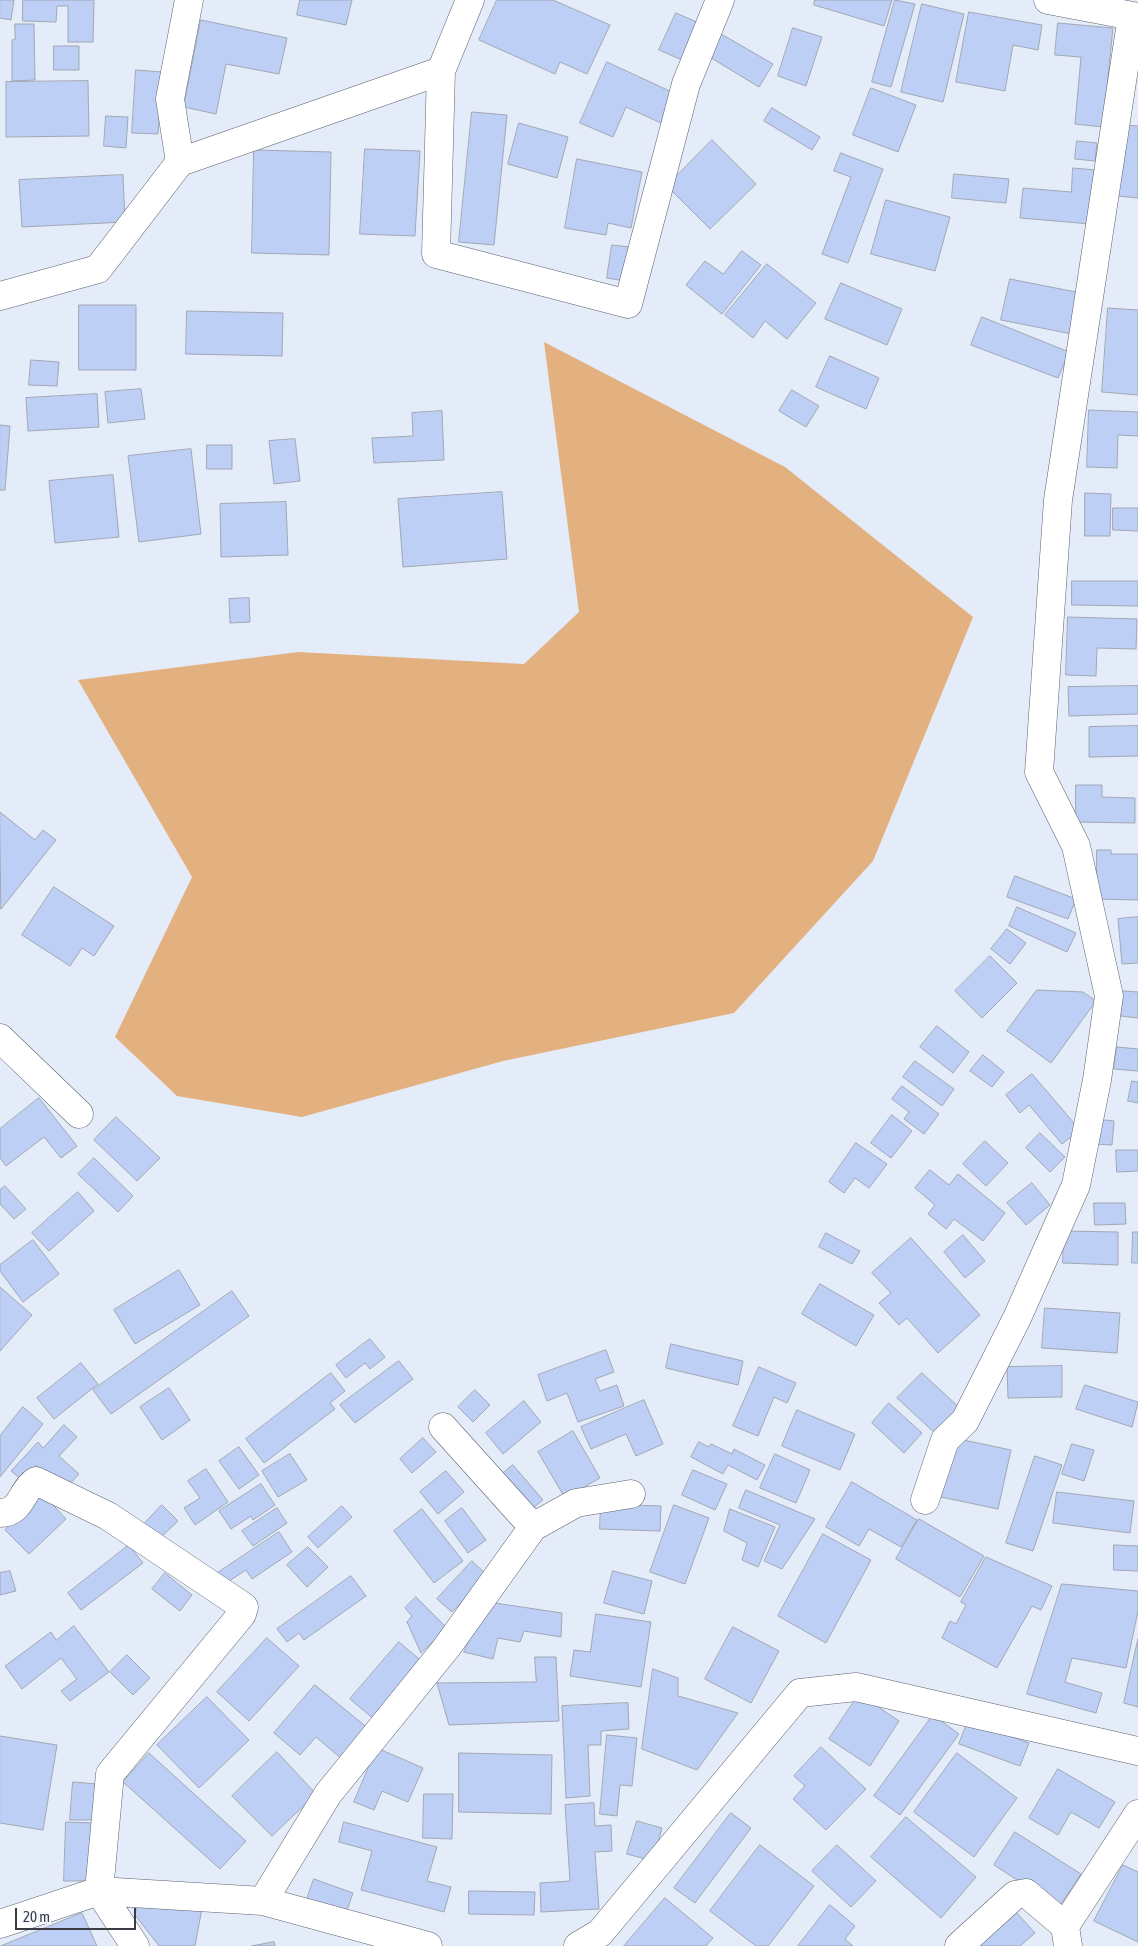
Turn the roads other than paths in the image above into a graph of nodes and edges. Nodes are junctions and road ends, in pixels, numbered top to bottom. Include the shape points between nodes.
1 (189, 0) edge
2 (470, 0) edge
3 (720, 0) edge
4 (1048, 0) edge
5 (1128, 11) edge
6 (441, 71) junction
7 (180, 162) junction
8 (0, 296) edge
9 (0, 1038) edge
10 (79, 1114) dead end
11 (443, 1428) dead end
12 (631, 1494) dead end
13 (925, 1500) dead end
14 (0, 1513) edge
15 (533, 1527) junction
16 (1138, 1751) edge
17 (1138, 1814) edge
18 (99, 1891) junction
19 (263, 1901) junction
20 (0, 1924) edge
21 (1067, 1936) edge
22 (135, 1946) edge
23 (428, 1946) edge
24 (578, 1946) edge
25 (959, 1946) edge

1 - 7 street via 170,99
2 - 6 street
3 - 6 street via 686,84 628,304 436,254
4 - 5 street
5 - 13 street via 1058,500 1039,772 1076,846 1109,996 1076,1185 1017,1318 965,1421 945,1440
6 - 7 street
7 - 8 street via 98,269
9 - 10 street
11 - 15 street
12 - 15 street via 576,1503
14 - 18 street via 18,1506 30,1484 36,1481 108,1516 244,1607 242,1614 110,1774
15 - 19 street via 447,1647 328,1794
16 - 24 street via 856,1687 800,1692 600,1933
17 - 21 street
18 - 19 street
18 - 20 street
18 - 22 street
19 - 23 street
21 - 25 street via 1026,1893 1020,1893

